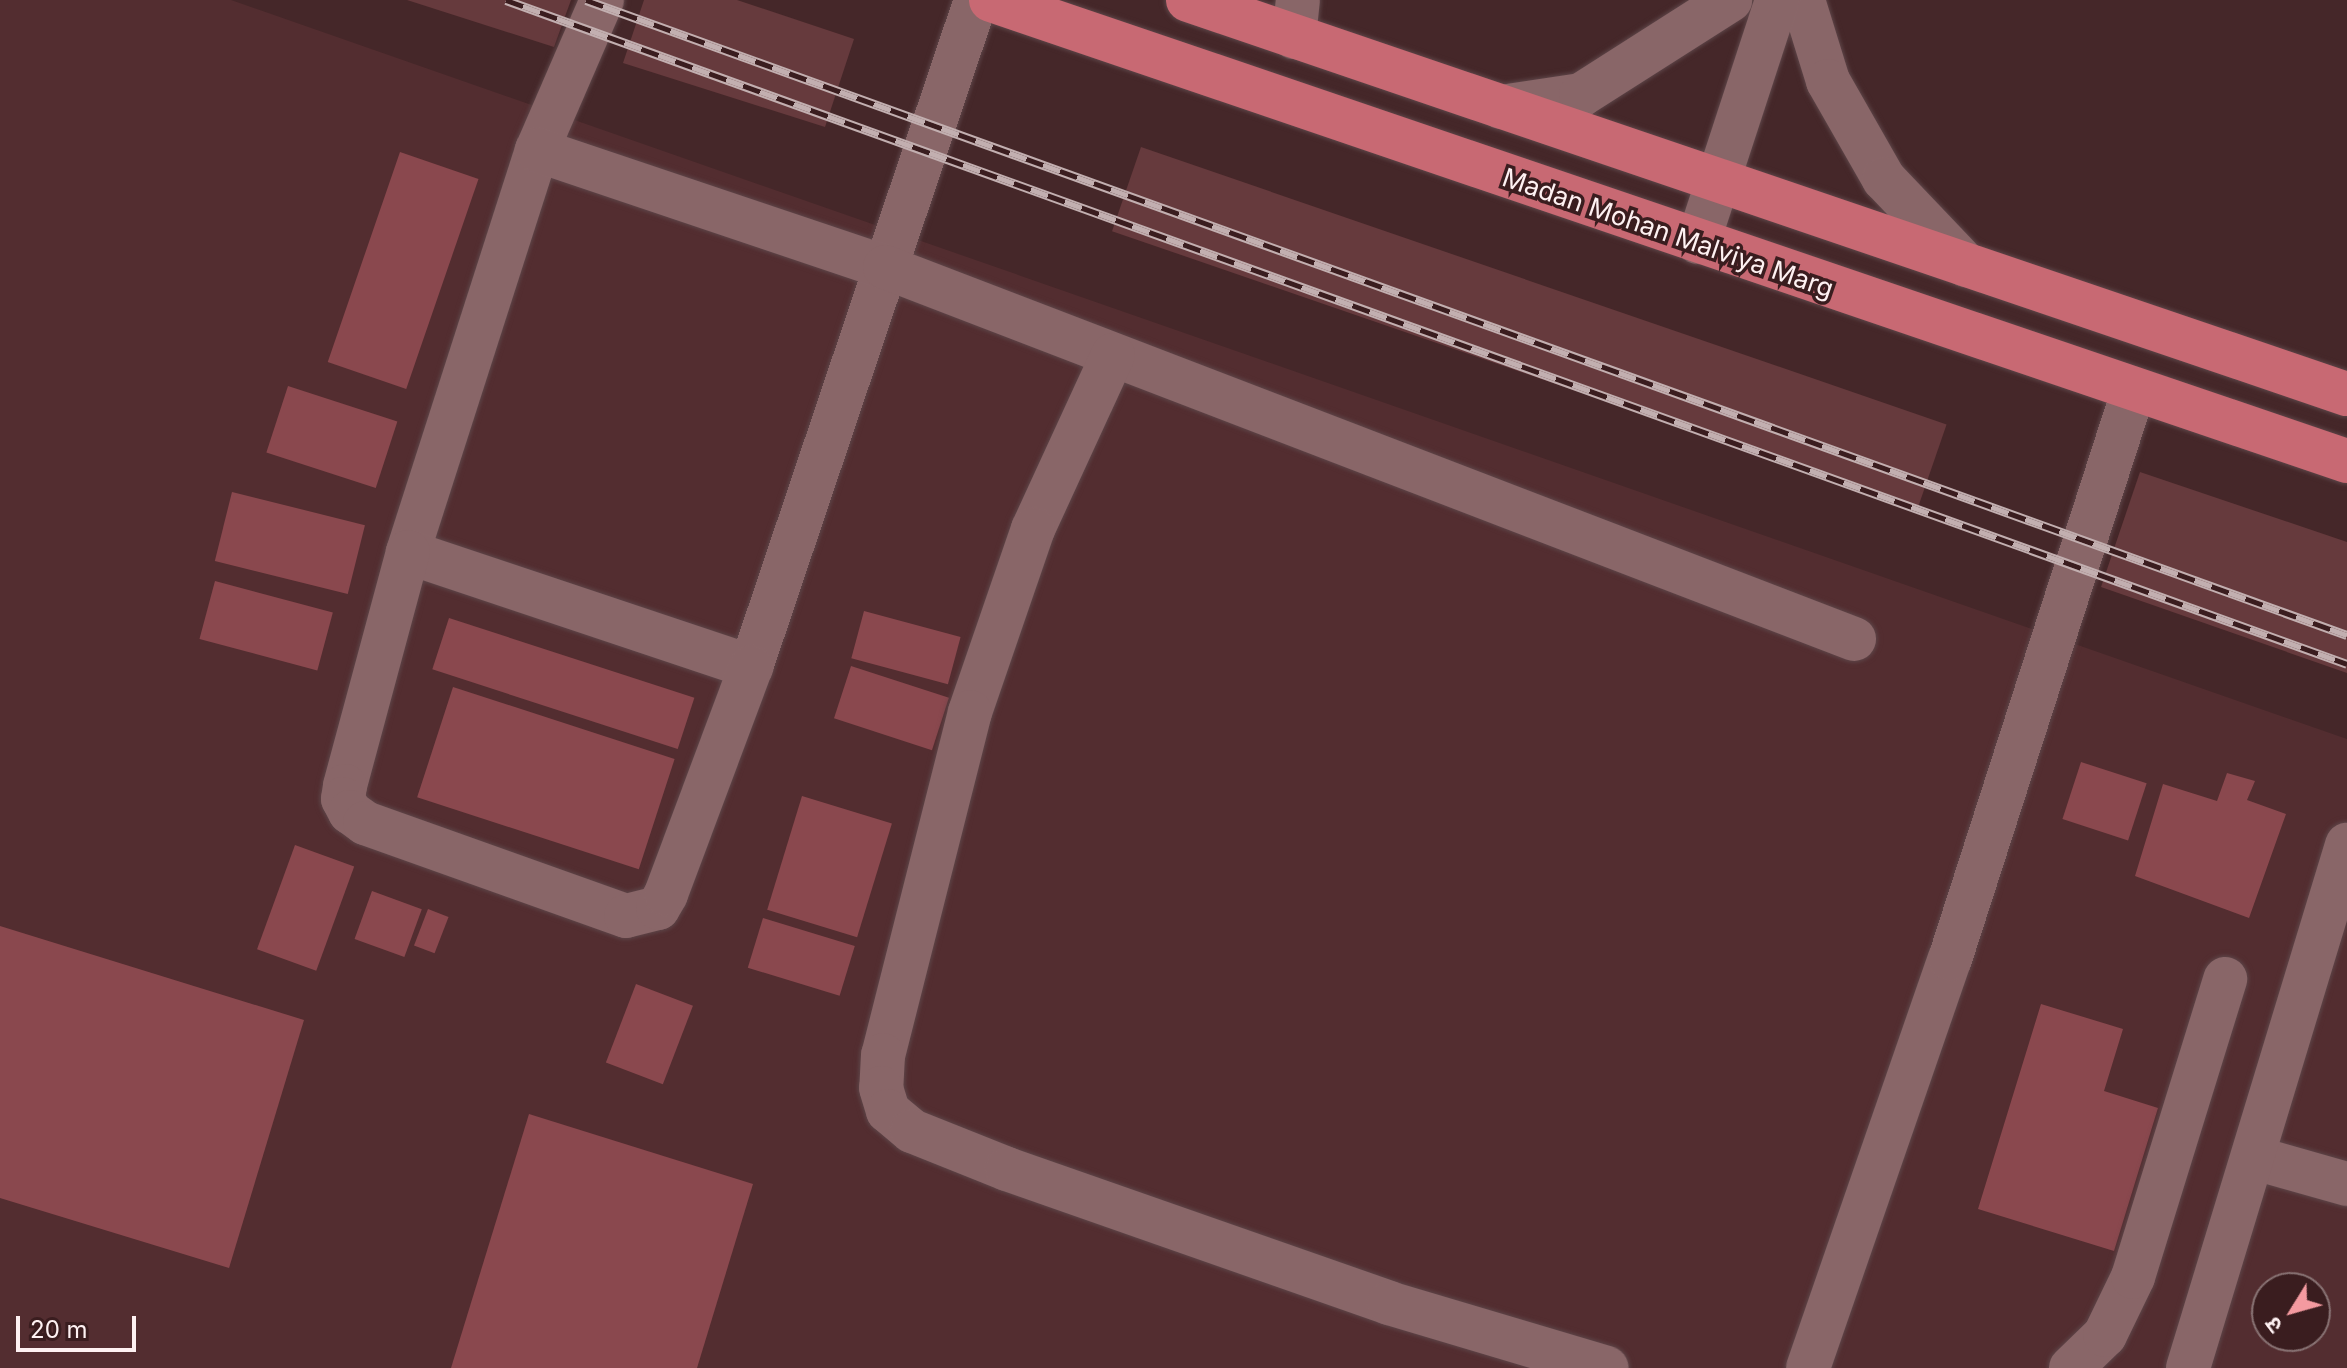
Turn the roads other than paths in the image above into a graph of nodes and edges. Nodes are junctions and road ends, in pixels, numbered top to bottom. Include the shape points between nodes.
1 (602, 0) edge
2 (976, 0) edge
3 (991, 0) edge
4 (1188, 0) edge
5 (1730, 0) edge
6 (1777, 0) edge
7 (1803, 0) edge
8 (1687, 14) edge
9 (1296, 18) edge
10 (1501, 107) junction
11 (537, 150) junction
12 (1718, 181) junction
13 (1698, 242) junction
14 (1966, 265) junction
15 (885, 267) junction
16 (1113, 355) junction
17 (2134, 389) junction
18 (2347, 394) edge
19 (2347, 461) edge
20 (408, 552) junction
21 (1854, 639) dead end
22 (751, 667) junction
23 (2347, 845) edge
24 (2225, 979) dead end
25 (2255, 1158) junction
26 (2347, 1184) edge
27 (1607, 1368) edge
28 (1808, 1368) edge
29 (2071, 1368) edge
30 (2188, 1368) edge

1 - 11 street
2 - 15 street
3 - 13 main road, Madan Mohan Malviya Marg
4 - 9 main road
5 - 8 street
6 - 12 street
7 - 14 street via 1828,81 1884,179
8 - 10 street via 1581,95
9 - 10 main road
10 - 12 main road
11 - 15 street
11 - 20 street
12 - 13 street
12 - 14 main road
13 - 17 main road, Madan Mohan Malviya Marg
14 - 18 main road
15 - 16 street
15 - 22 street
16 - 21 street
16 - 27 street via 1033,529 970,712 883,1055 881,1088 888,1111 912,1131 1007,1169 1389,1303
17 - 19 main road, Madan Mohan Malviya Marg
17 - 28 street via 1950,959
20 - 22 street
20 - 22 street via 345,786 343,799 350,812 365,823 626,916 658,908 666,894
23 - 25 street
24 - 29 street via 2133,1277 2105,1335
25 - 26 street
25 - 30 street

